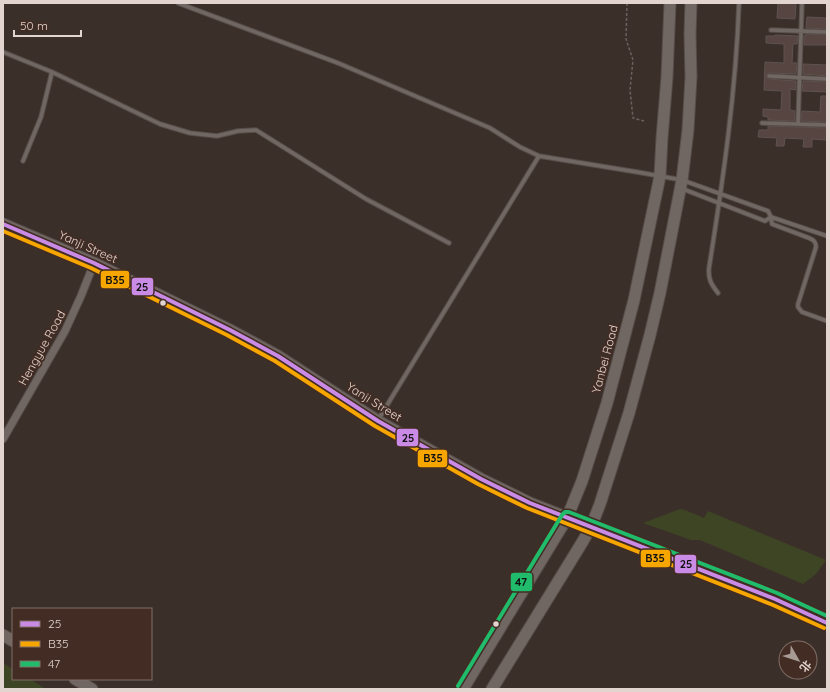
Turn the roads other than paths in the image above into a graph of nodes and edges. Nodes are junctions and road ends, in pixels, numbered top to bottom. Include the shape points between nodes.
1 (178, 3) edge
2 (670, 3) edge
3 (691, 3) edge
4 (739, 3) edge
5 (802, 3) edge
6 (771, 30) dead end
7 (801, 31) junction
8 (827, 32) edge
9 (3, 52) edge
10 (52, 72) junction
11 (769, 76) dead end
12 (800, 77) junction
13 (827, 79) edge
14 (762, 123) dead end
15 (798, 124) junction
16 (827, 125) edge
17 (539, 156) junction
18 (23, 161) dead end
19 (660, 176) junction
20 (681, 184) junction
21 (720, 194) junction
22 (719, 203) junction
23 (771, 217) junction
24 (3, 224) edge
25 (827, 236) edge
26 (449, 243) dead end
27 (94, 263) junction
28 (718, 293) dead end
29 (827, 321) edge
30 (378, 421) junction
31 (3, 439) edge
32 (567, 518) junction
33 (591, 527) junction
34 (827, 623) edge
35 (3, 635) edge
36 (12, 640) edge
37 (77, 680) edge
38 (92, 689) edge
39 (463, 689) edge
40 (492, 689) edge

1 - 17 lane via 374,78 490,128
2 - 19 main road, Yanbei Road
3 - 20 main road via 691,83
4 - 21 lane via 735,78
5 - 7 lane
6 - 7 lane
7 - 8 lane
7 - 12 lane
9 - 10 lane
10 - 18 lane via 41,117
10 - 26 lane via 160,124 190,134 217,136 256,130 366,199
11 - 12 lane
12 - 13 lane
12 - 15 lane
14 - 15 lane
15 - 16 lane
17 - 19 lane
17 - 30 lane
19 - 20 lane
19 - 32 main road, Yanbei Road via 634,300 607,403 582,481
20 - 21 lane
20 - 22 lane
20 - 33 main road via 660,293 640,375
21 - 22 lane
21 - 23 lane via 768,211
22 - 23 lane via 765,221
22 - 28 lane via 708,276
23 - 25 lane
23 - 29 lane via 772,224 816,243 798,307 802,312
24 - 27 main road, Yanji Street
27 - 30 main road, Yanji Street via 278,356
27 - 31 street, Hengyue Road via 66,331
30 - 32 main road, Yanji Street via 481,479
32 - 33 main road, Yanji Street
32 - 39 main road, Yanbei Road
33 - 34 main road, Yanji Street via 775,599
33 - 40 main road
35 - 36 main road
37 - 38 main road

